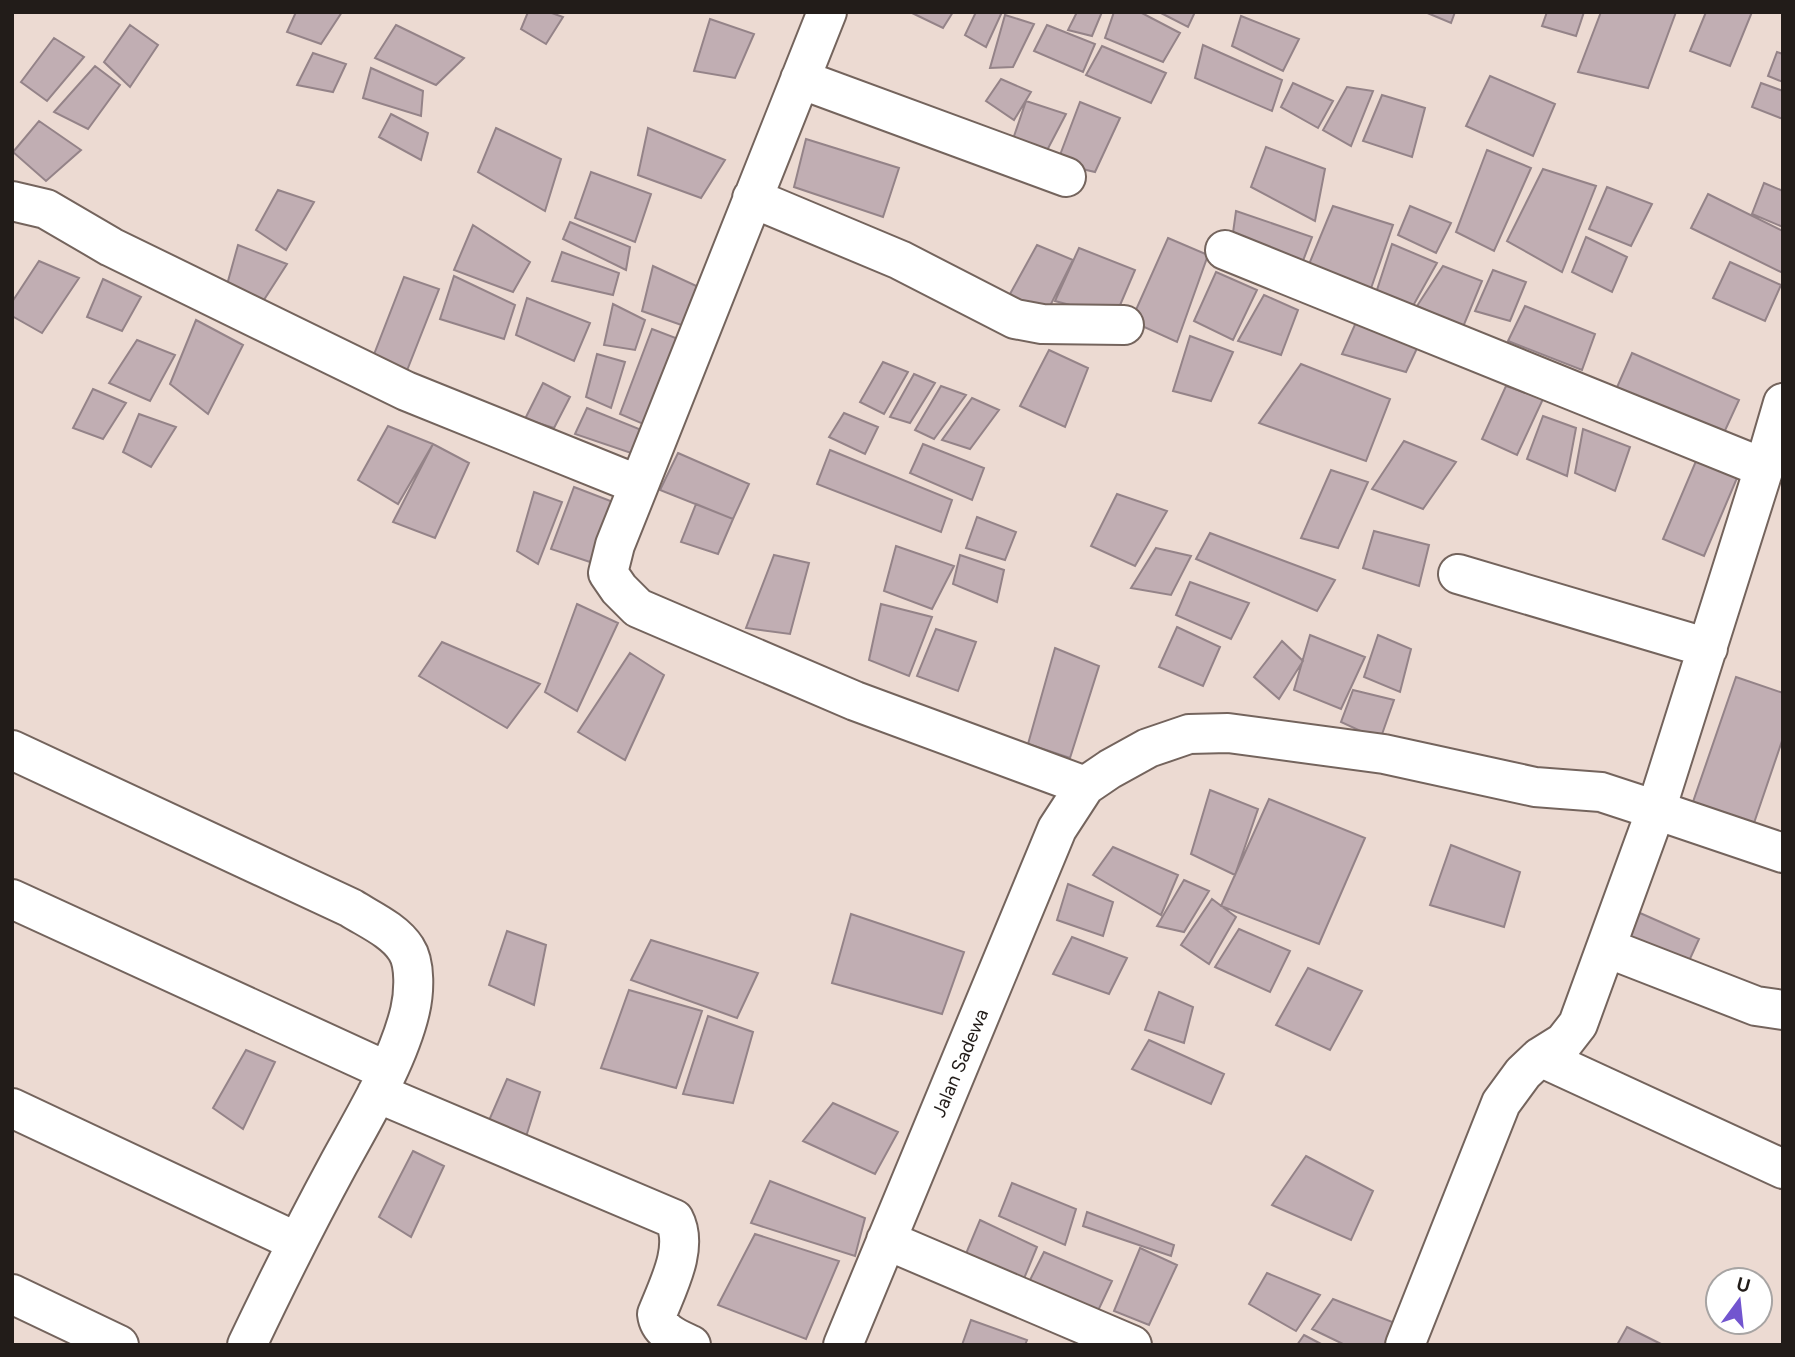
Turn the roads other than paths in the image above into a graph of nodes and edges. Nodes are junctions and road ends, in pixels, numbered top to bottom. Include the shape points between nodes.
1 (818, 15) edge
2 (800, 79) junction
3 (1066, 177) dead end
4 (752, 198) junction
5 (12, 201) edge
6 (1225, 250) dead end
7 (1124, 325) dead end
8 (1783, 403) edge
9 (1764, 468) junction
10 (639, 485) junction
11 (1458, 574) dead end
12 (1707, 648) junction
13 (12, 750) edge
14 (1085, 786) junction
15 (1656, 810) junction
16 (1783, 853) edge
17 (12, 899) edge
18 (1607, 948) junction
19 (1783, 1010) edge
20 (1540, 1057) junction
21 (382, 1082) junction
22 (12, 1108) edge
23 (1783, 1169) edge
24 (886, 1240) junction
25 (297, 1242) junction
26 (12, 1294) edge
27 (119, 1345) edge
28 (247, 1345) edge
29 (691, 1345) edge
30 (844, 1345) edge
31 (1132, 1345) edge
32 (1405, 1345) edge

1 - 2 street
2 - 3 street
2 - 4 street
4 - 7 street via 900,260 1015,319 1042,324
4 - 10 street
5 - 10 street via 46,209 111,247 406,391
6 - 9 street
8 - 9 street
9 - 12 street
10 - 14 street via 608,573 638,608 855,701
11 - 12 street
12 - 15 street
13 - 21 street via 351,908 391,933 407,949 413,975 410,1010
14 - 15 street via 1148,748 1189,734 1228,733 1384,754 1535,787 1601,792
14 - 24 street, Jalan Sadewa via 1057,829
15 - 16 street
15 - 18 street
17 - 21 street
18 - 19 street via 1756,1006
18 - 20 street via 1578,1024 1564,1042
20 - 23 street
20 - 32 street via 1501,1103
21 - 25 street
21 - 29 street via 674,1219 681,1243 658,1323
22 - 25 street
24 - 30 street, Jalan Sadewa
24 - 31 street
25 - 28 street
26 - 27 street

